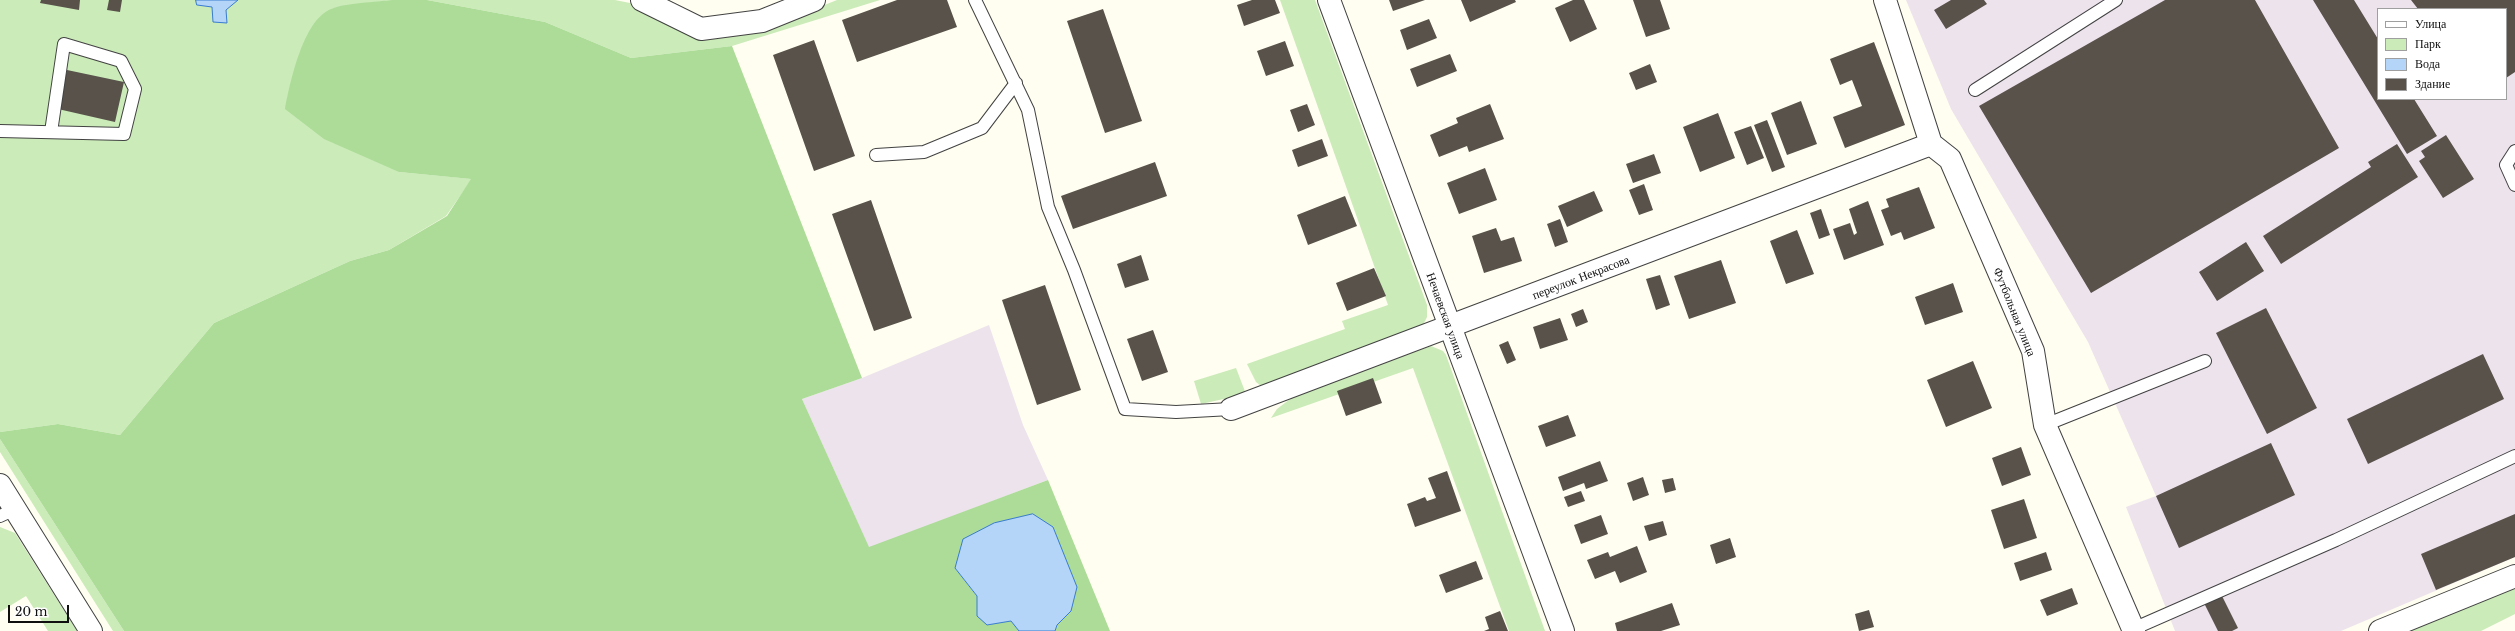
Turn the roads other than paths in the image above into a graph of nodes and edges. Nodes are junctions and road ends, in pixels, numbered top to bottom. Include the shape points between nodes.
1 (642, 0) edge
2 (814, 0) edge
3 (975, 0) edge
4 (1329, 0) edge
5 (1885, 0) edge
6 (2116, 0) edge
7 (1016, 83) junction
8 (1975, 90) dead end
9 (0, 131) edge
10 (51, 132) junction
11 (1930, 144) junction
12 (2515, 151) edge
13 (876, 155) dead end
14 (2515, 185) edge
15 (1449, 328) junction
16 (2205, 361) dead end
17 (1231, 409) joint
18 (2045, 425) junction
19 (2515, 456) edge
20 (0, 485) edge
21 (7, 512) edge
22 (2515, 576) edge
23 (2133, 630) edge
24 (91, 631) edge
25 (1564, 631) edge
26 (2380, 631) edge

1 - 2 street via 701,29 762,21
3 - 7 lane
4 - 15 street, Нечаевская улица
5 - 11 street
6 - 8 lane
7 - 13 lane via 982,128 924,152
7 - 17 lane via 1028,110 1048,207 1125,409 1176,412
9 - 10 lane
10 - 10 lane via 64,44 121,61 135,89 124,134
11 - 15 street, переулок Некрасова
11 - 18 street, Футбольная улица via 1950,159 2033,351
12 - 14 lane via 2506,165
15 - 17 street, переулок Некрасова
15 - 25 street, Нечаевская улица
16 - 18 lane
18 - 23 street, Футбольная улица
19 - 23 lane via 2336,540
20 - 21 street
21 - 24 street
22 - 26 street

